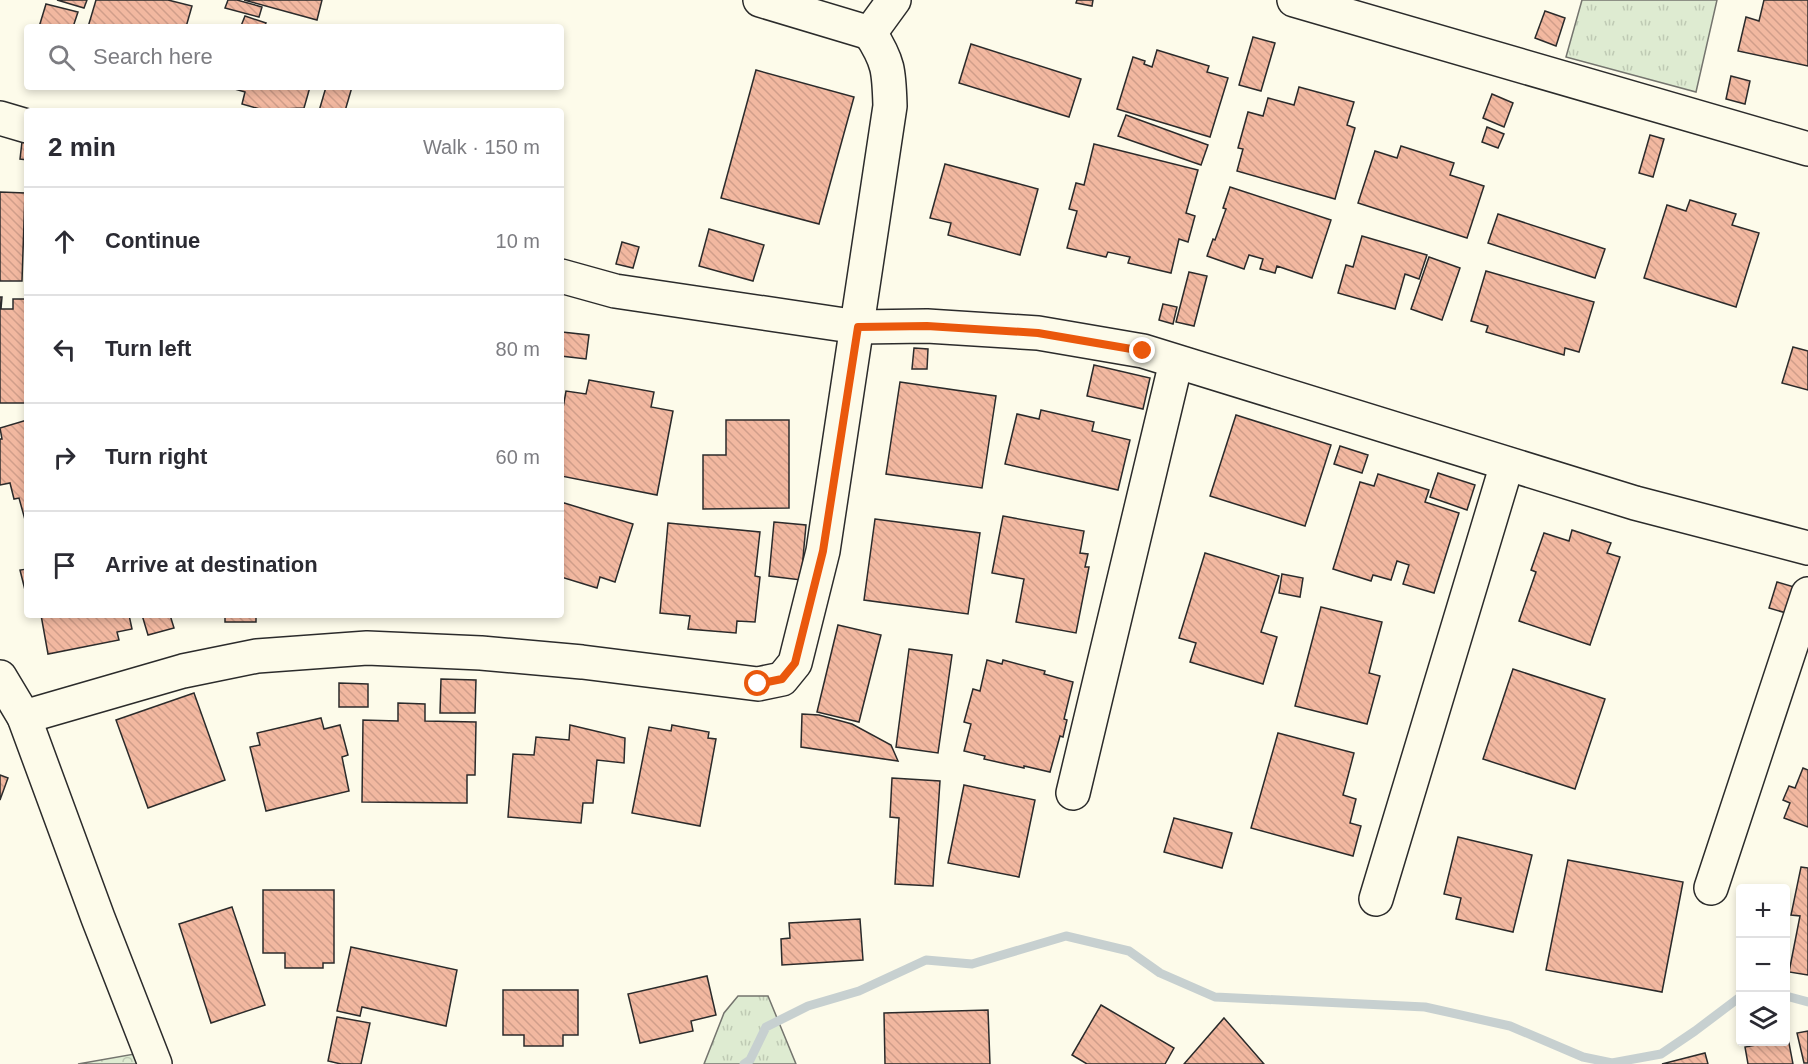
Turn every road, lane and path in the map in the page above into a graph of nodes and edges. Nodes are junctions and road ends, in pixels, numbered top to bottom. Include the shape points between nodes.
1 (760, 0) edge
2 (894, 0) edge
3 (1294, 0) edge
4 (870, 33) junction
5 (0, 118) edge
6 (24, 125) edge
7 (1808, 148) edge
8 (564, 277) edge
9 (858, 327) junction
10 (1176, 362) junction
11 (1507, 464) junction
12 (1808, 548) edge
13 (1808, 594) edge
14 (0, 677) edge
15 (24, 717) junction
16 (1073, 792) dead end
17 (1711, 888) dead end
18 (1376, 900) dead end
19 (155, 1064) edge

1 - 4 street
2 - 4 street
3 - 7 street
4 - 9 street via 889,74 890,106
5 - 6 street
8 - 9 street via 615,291
9 - 10 street via 927,326 1038,333 1143,351
9 - 15 street via 823,551 795,663 782,679 758,684 582,662 367,648 257,656 183,671
10 - 11 street
10 - 16 street
11 - 12 street via 1635,503
11 - 18 street
13 - 17 street
14 - 15 street
15 - 19 street

